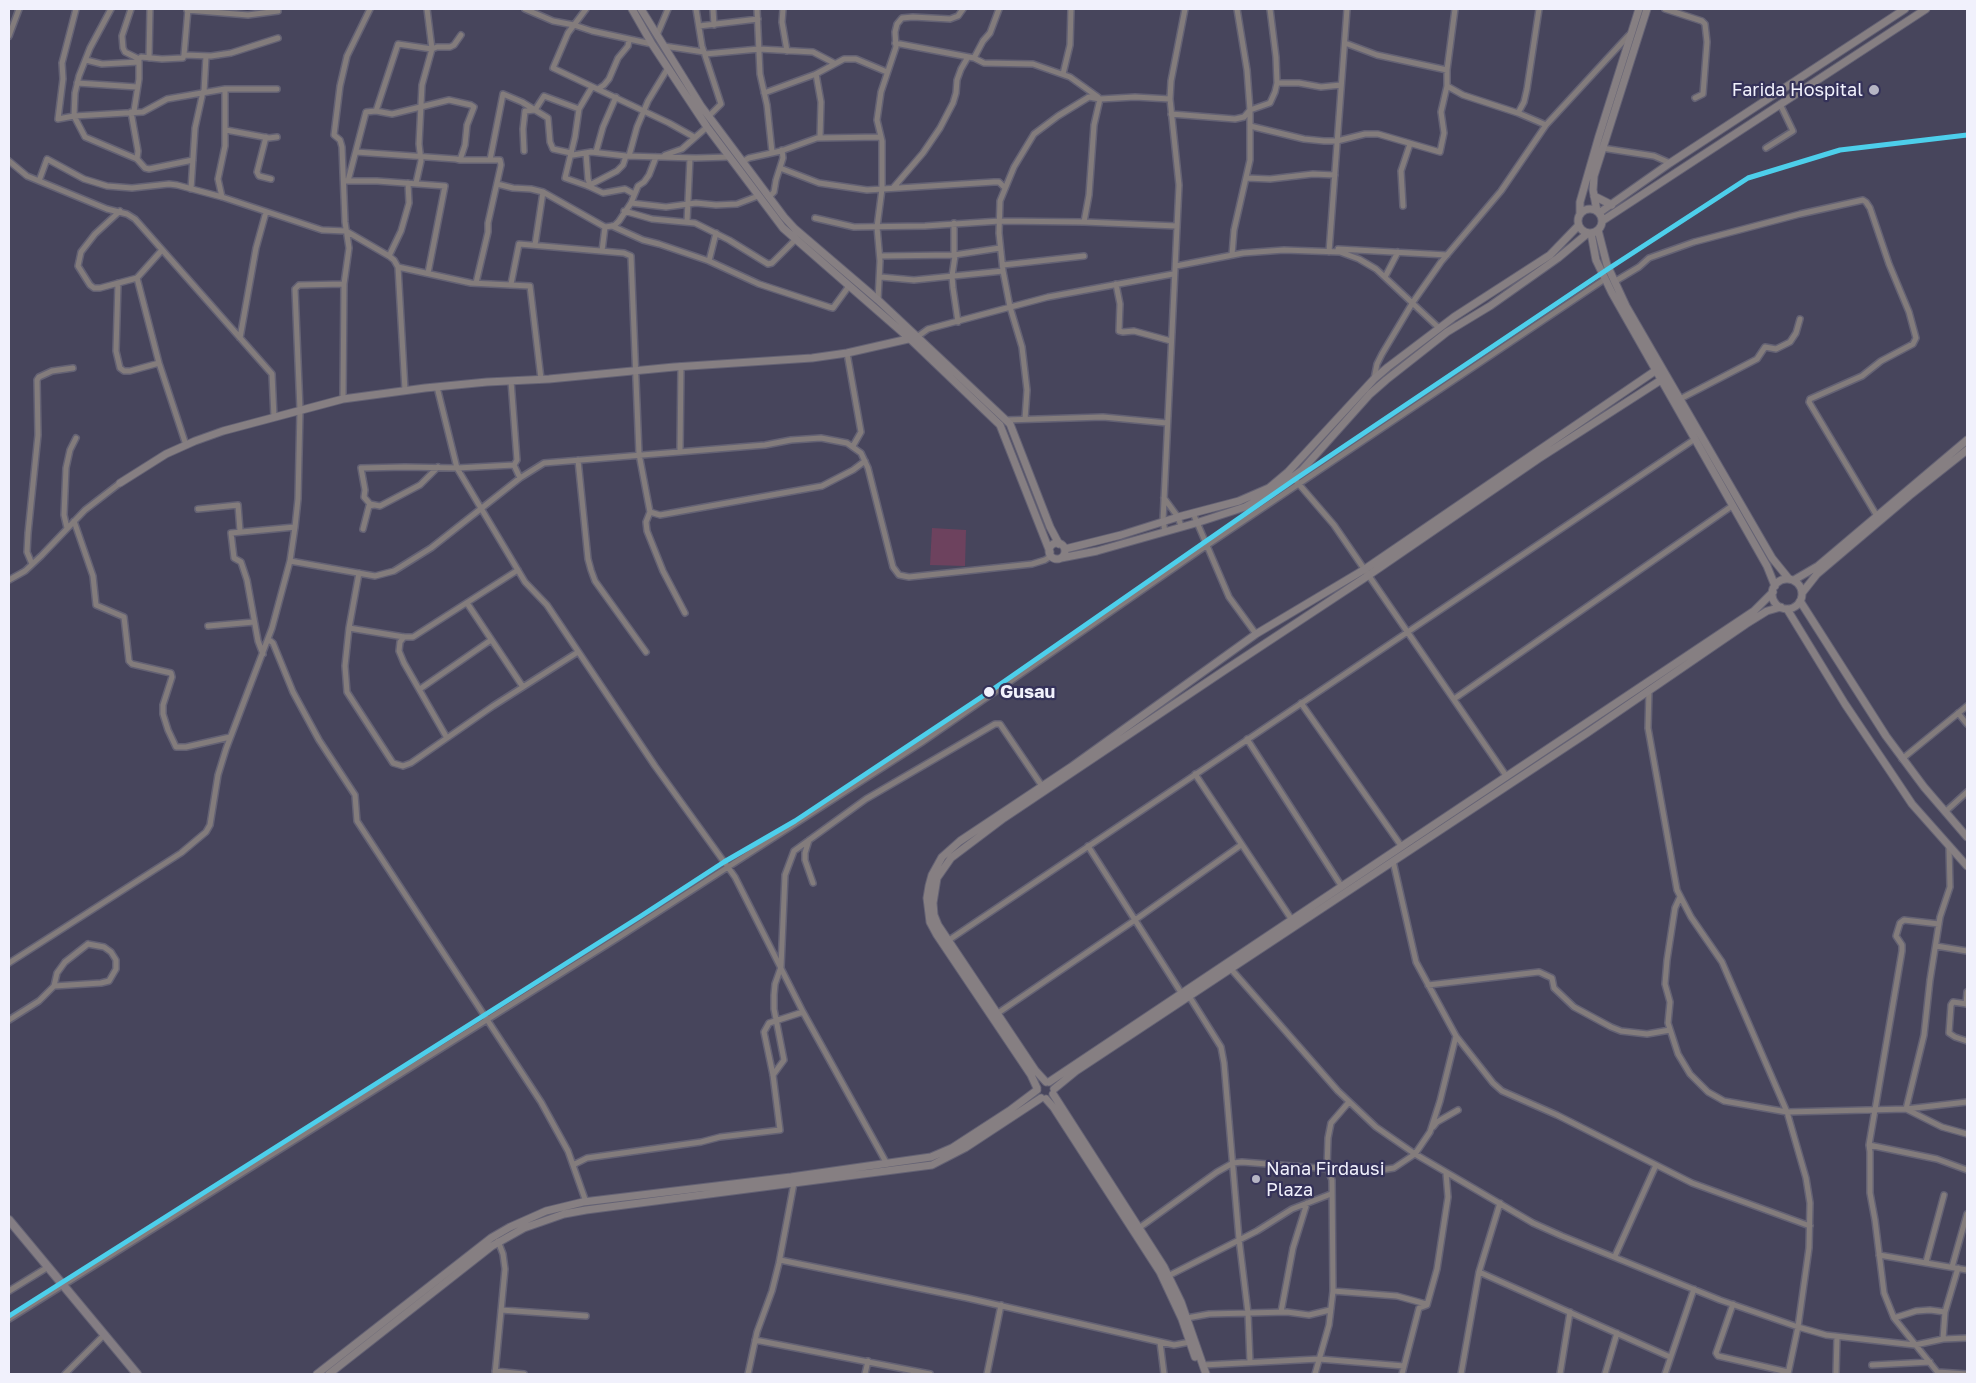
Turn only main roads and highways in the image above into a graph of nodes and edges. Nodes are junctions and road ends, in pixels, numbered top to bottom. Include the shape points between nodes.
1 (9, 1220) edge
2 (137, 1374) edge

1 - 2 main road

